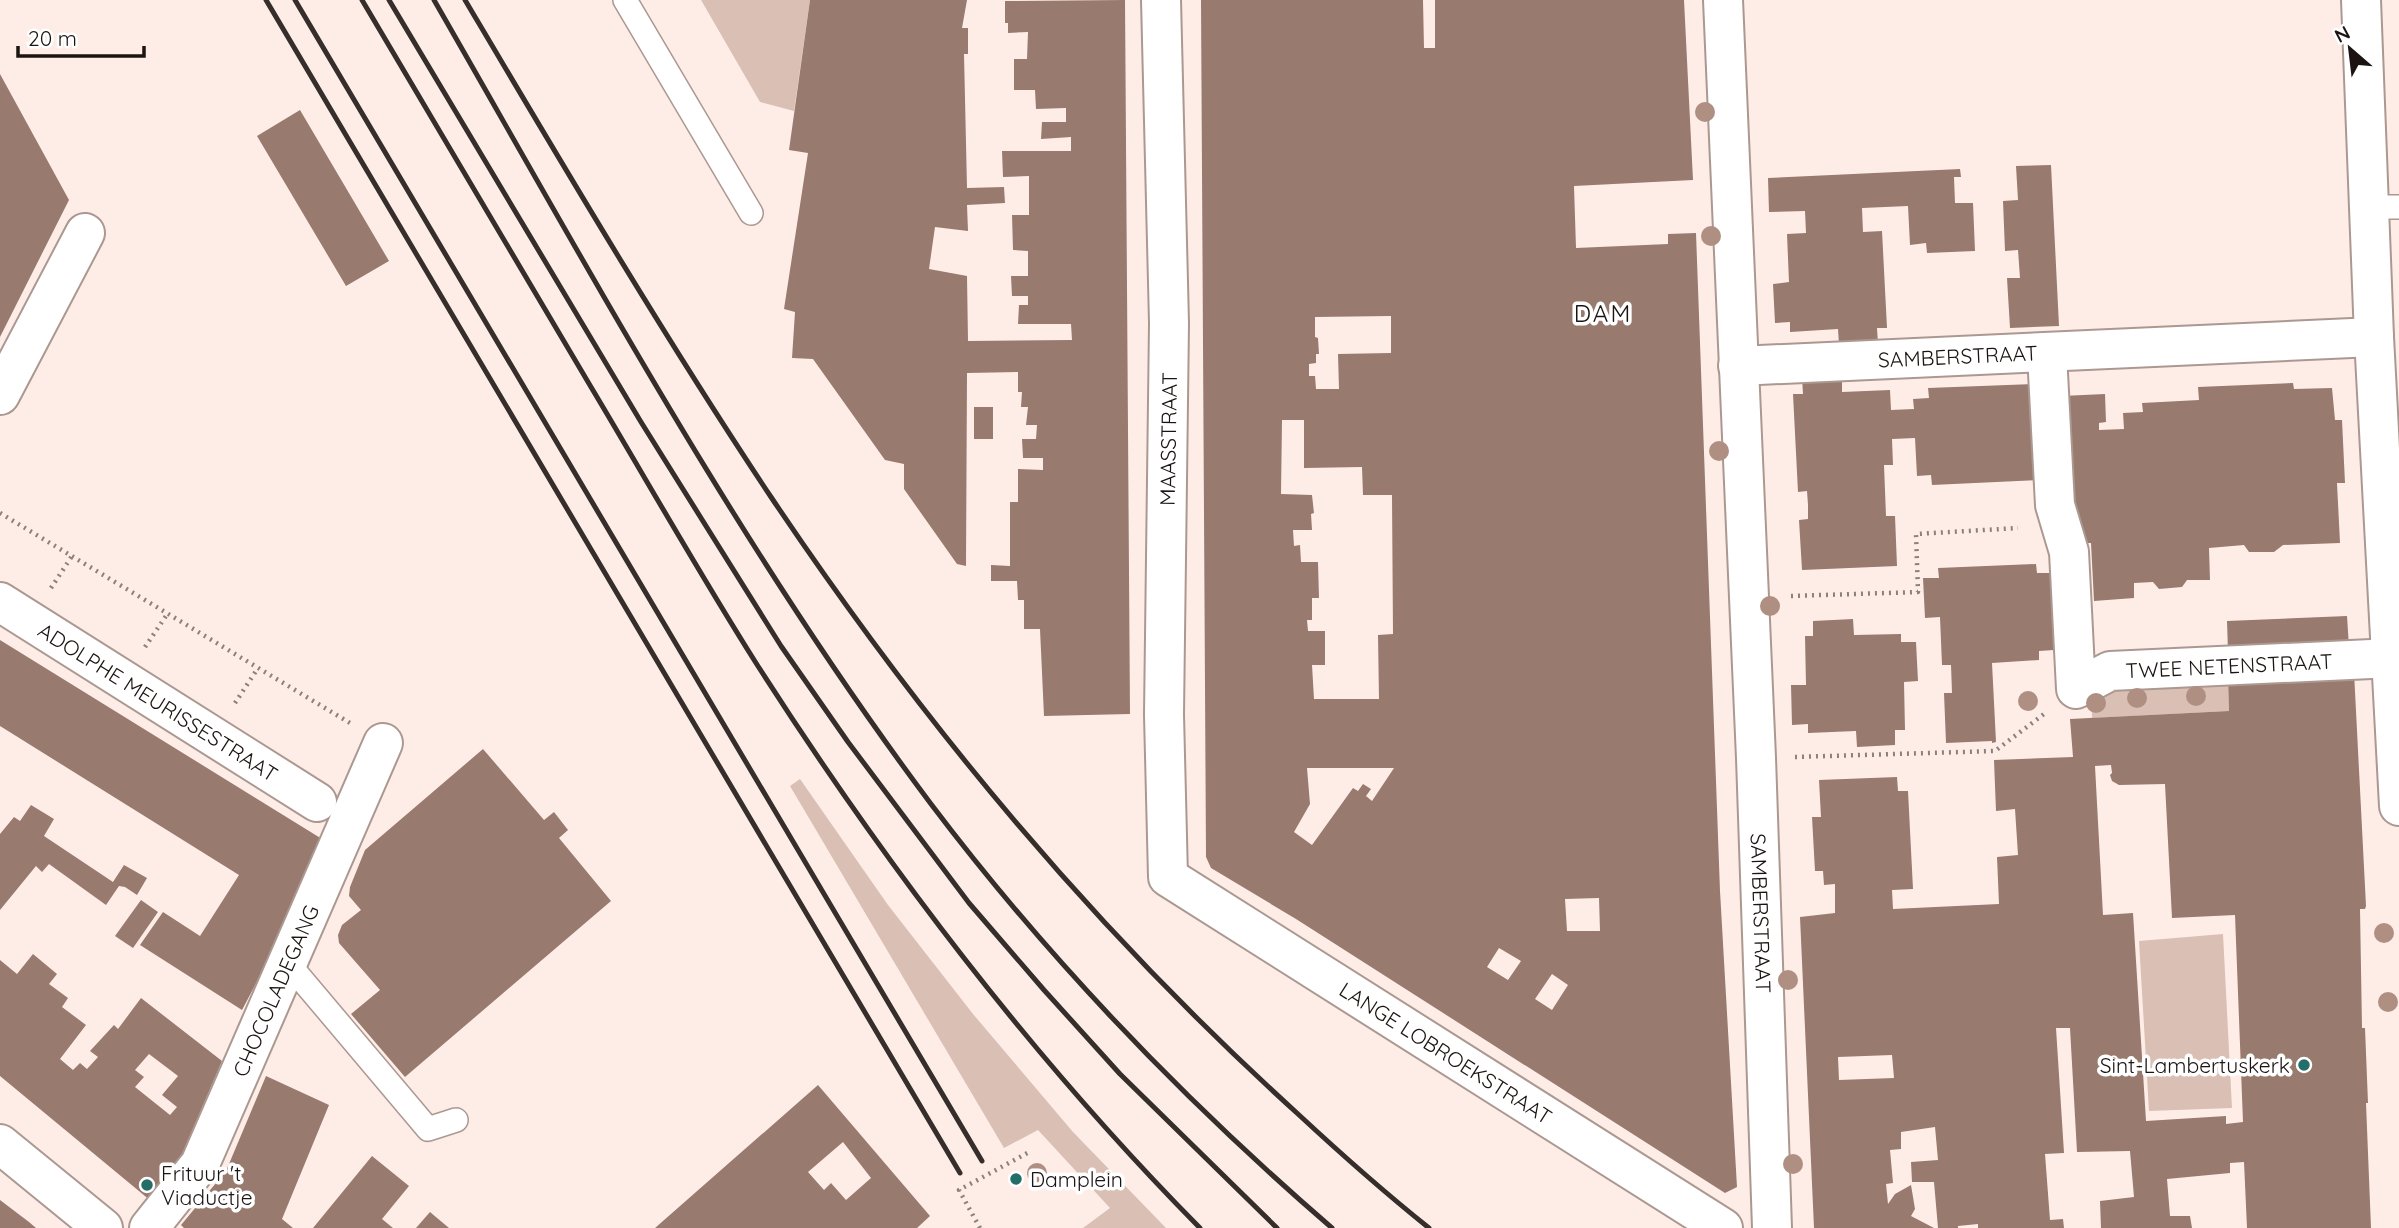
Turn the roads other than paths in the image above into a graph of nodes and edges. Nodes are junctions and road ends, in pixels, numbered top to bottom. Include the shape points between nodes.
1 (625, 0) edge
2 (1161, 0) edge
3 (1723, 0) edge
4 (2361, 0) edge
5 (2384, 207) edge
6 (751, 213) dead end
7 (85, 233) dead end
8 (2374, 337) junction
9 (2047, 354) junction
10 (1738, 366) junction
11 (0, 395) edge
12 (0, 602) edge
13 (2393, 659) junction
14 (2076, 689) joint
15 (383, 743) road end
16 (317, 802) dead end
17 (2399, 806) edge
18 (1168, 877) joint
19 (287, 962) junction
20 (456, 1120) dead end
21 (0, 1144) edge
22 (103, 1228) edge
23 (149, 1228) edge
24 (1723, 1228) edge
25 (1772, 1228) edge

1 - 6 lane
2 - 18 street, MAASSTRAAT via 1169,323 1164,715
3 - 10 street, SAMBERSTRAAT
4 - 5 street
5 - 8 street
7 - 11 street
8 - 9 street
8 - 13 street
9 - 10 street, SAMBERSTRAAT
9 - 14 street, SAMBERSTRAAT via 2055,505 2069,552
10 - 25 street, SAMBERSTRAAT
12 - 16 street, ADOLPHE MEURISSESTRAAT
13 - 14 street, TWEE NETENSTRAAT via 2110,671
13 - 17 street
15 - 19 street, CHOCOLADEGANG
18 - 24 street, LANGE LOBROEKSTRAAT
19 - 20 lane via 428,1129
19 - 23 street, CHOCOLADEGANG via 200,1164
21 - 22 street

